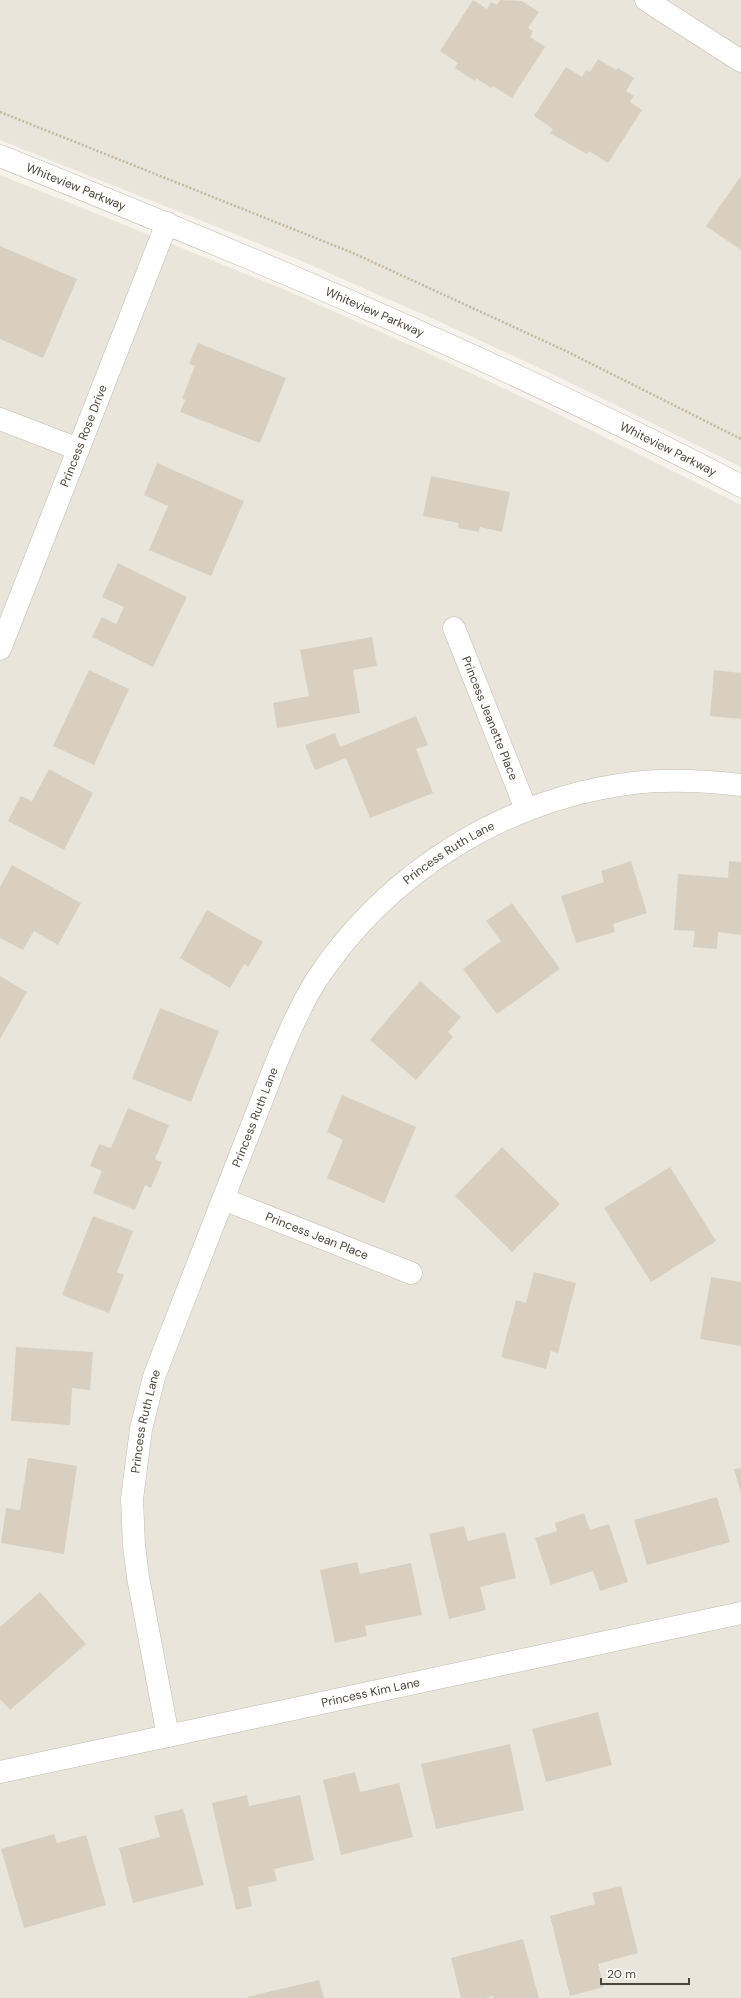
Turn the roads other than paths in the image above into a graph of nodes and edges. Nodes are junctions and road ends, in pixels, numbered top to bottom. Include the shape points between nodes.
1 (646, 0) edge
2 (741, 61) edge
3 (0, 156) edge
4 (167, 223) junction
5 (0, 419) edge
6 (78, 449) junction
7 (741, 486) edge
8 (454, 628) dead end
9 (0, 649) edge
10 (741, 785) edge
11 (526, 809) junction
12 (223, 1199) junction
13 (410, 1273) dead end
14 (741, 1613) edge
15 (168, 1736) junction
16 (0, 1772) edge

1 - 2 street
3 - 4 street, Whiteview Parkway
4 - 6 street, Princess Rose Drive
4 - 7 street, Whiteview Parkway via 428,334 608,419
5 - 6 street
6 - 9 street, Princess Rose Drive
8 - 11 street, Princess Jeanette Place
10 - 11 street, Princess Ruth Lane via 699,782 634,783 581,792
11 - 12 street, Princess Ruth Lane via 449,849 413,875 361,924 331,960 302,1005 288,1035
12 - 13 street, Princess Jean Place
12 - 15 street, Princess Ruth Lane via 154,1377 141,1428 134,1476 134,1546
14 - 15 street, Princess Kim Lane
15 - 16 street, Princess Kim Lane

